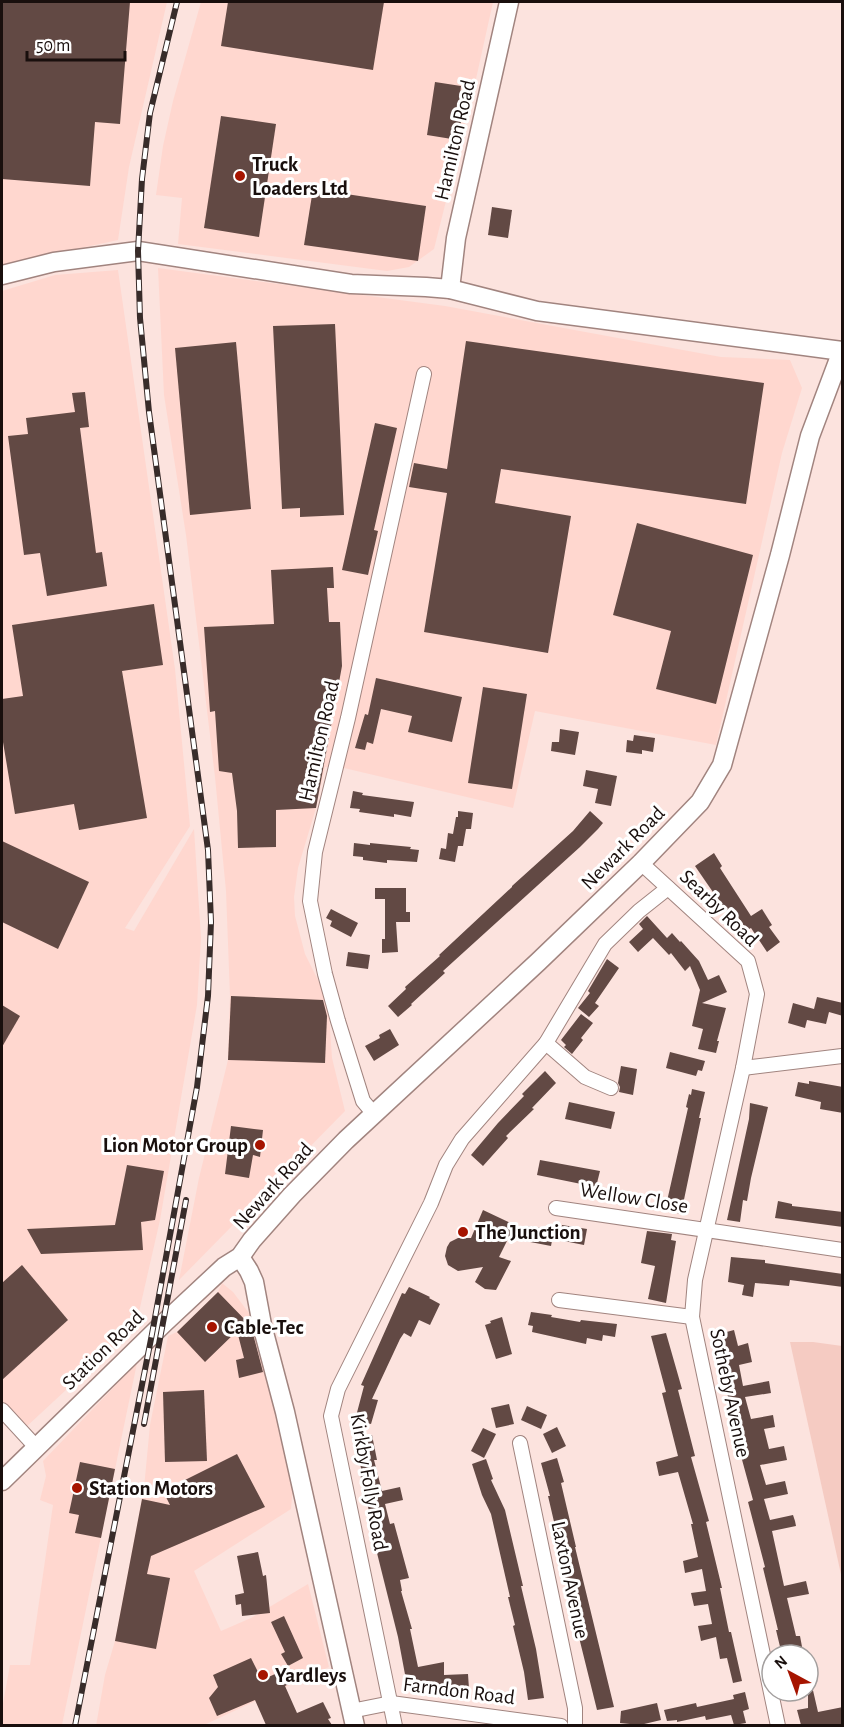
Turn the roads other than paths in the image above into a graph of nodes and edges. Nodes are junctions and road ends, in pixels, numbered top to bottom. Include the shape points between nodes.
1 (508, 2) edge
2 (2, 274) edge
3 (450, 289) junction
4 (842, 351) edge
5 (424, 374) dead end
6 (641, 863) junction
7 (668, 888) junction
8 (546, 1043) junction
9 (843, 1056) edge
10 (742, 1068) junction
11 (611, 1088) dead end
12 (374, 1114) junction
13 (556, 1208) dead end
14 (706, 1230) junction
15 (843, 1250) edge
16 (240, 1257) junction
17 (559, 1300) dead end
18 (693, 1317) junction
19 (2, 1410) edge
20 (519, 1443) dead end
21 (36, 1447) junction
22 (2, 1481) edge
23 (391, 1703) junction
24 (353, 1718) edge
25 (395, 1725) edge
26 (561, 1725) edge
27 (575, 1725) edge
28 (778, 1725) edge

1 - 3 main road, Hamilton Road via 456,238
2 - 3 main road via 54,262 138,251 351,284
3 - 4 main road via 537,311
4 - 6 main road, Newark Road via 810,436 722,765 700,802
5 - 12 street, Hamilton Road via 315,852 310,901 338,1021 363,1101
6 - 7 street, Searby Road
6 - 12 main road, Newark Road
7 - 8 street via 605,944
7 - 10 street, Searby Road via 748,961 757,994
8 - 11 street via 585,1077
8 - 23 street, Kirkby Folly Road via 462,1139 446,1165 338,1389 331,1416
9 - 10 street
10 - 14 street, Sotheby Avenue
12 - 16 main road, Newark Road via 292,1195
13 - 14 street, Wellow Close
14 - 15 street, Wellow Close
14 - 18 street, Sotheby Avenue via 695,1280
16 - 21 main road, Station Road via 206,1283
16 - 24 main road via 254,1282
17 - 18 street
18 - 28 street, Sotheby Avenue
19 - 21 street
20 - 27 street, Laxton Avenue via 575,1708
21 - 22 main road, Station Road
23 - 24 street, Farndon Road
23 - 25 street, Kirkby Folly Road
23 - 26 street, Farndon Road

